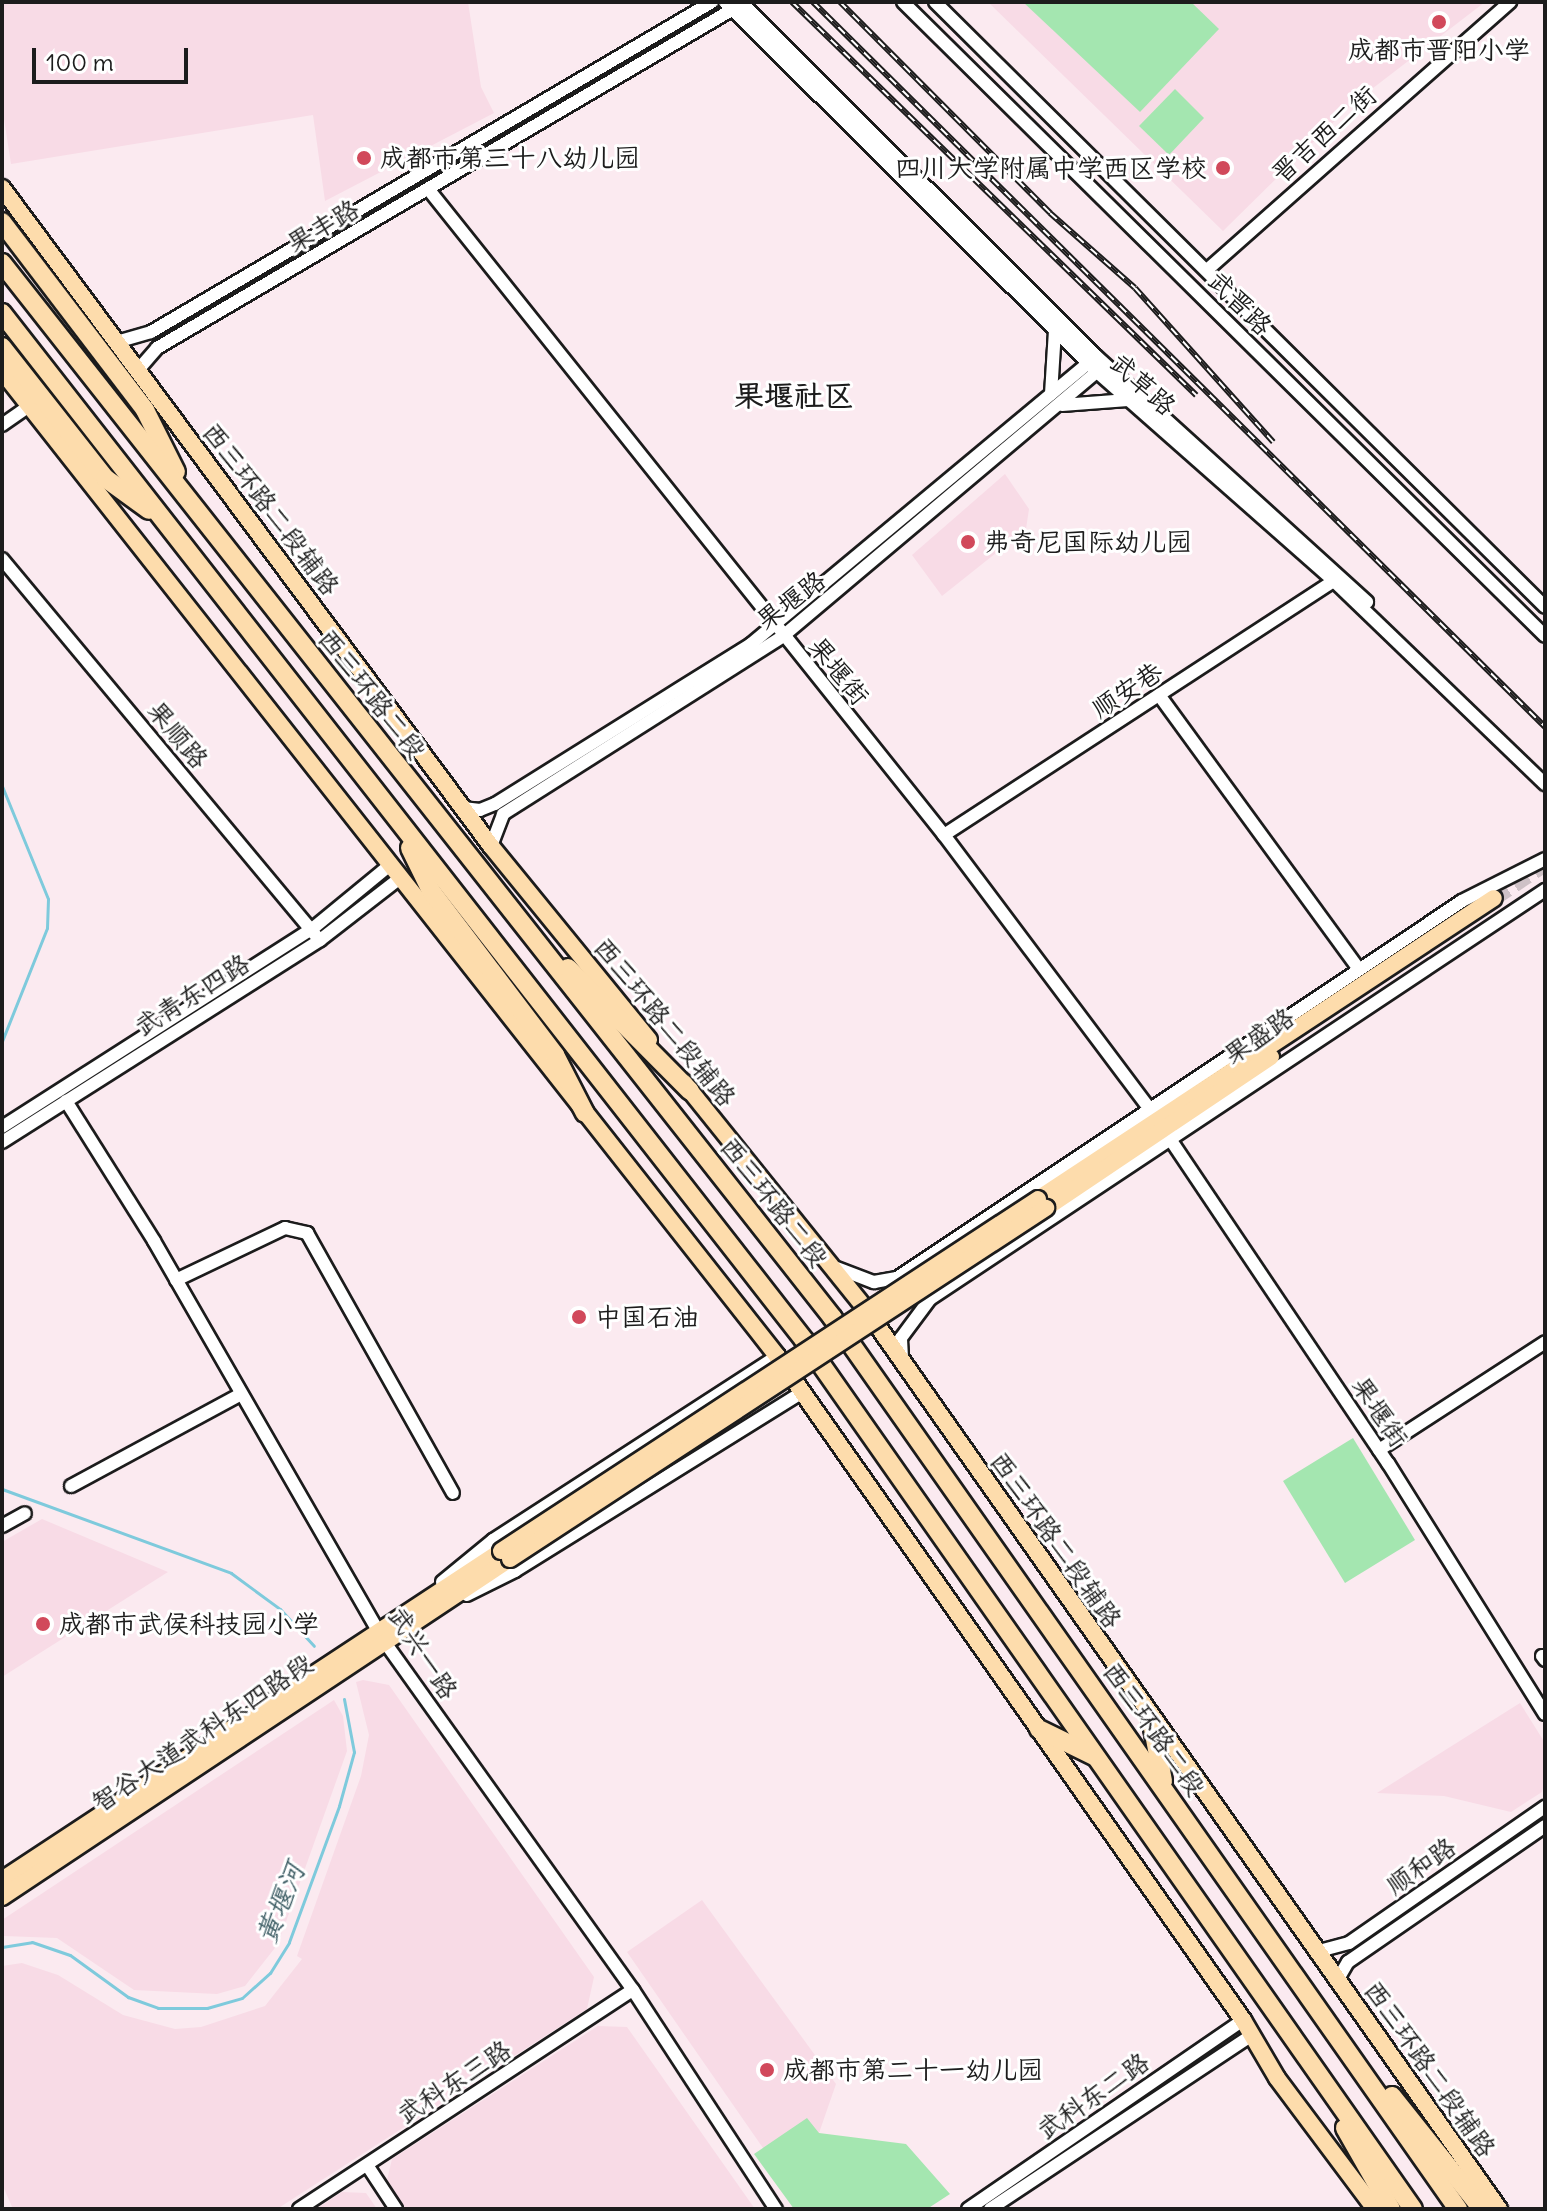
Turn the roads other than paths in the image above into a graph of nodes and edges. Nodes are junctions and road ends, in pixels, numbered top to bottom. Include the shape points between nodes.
1 (712, 2) edge
2 (935, 2) edge
3 (1510, 2) edge
4 (905, 3) edge
5 (735, 4) edge
6 (2, 188) edge
7 (429, 190) junction
8 (2, 222) edge
9 (2, 263) edge
10 (1207, 270) junction
11 (2, 313) edge
12 (1055, 331) junction
13 (116, 342) junction
14 (2, 347) edge
15 (1096, 364) junction
16 (138, 370) junction
17 (2, 371) edge
18 (1051, 394) junction
19 (1128, 400) junction
20 (29, 406) junction
21 (1059, 406) junction
22 (2, 425) edge
23 (193, 507) junction
24 (166, 523) junction
25 (2, 559) edge
26 (1334, 581) junction
27 (1545, 607) edge
28 (779, 631) junction
29 (1545, 636) edge
30 (1159, 695) junction
31 (1545, 773) edge
32 (1545, 784) edge
33 (463, 808) junction
34 (390, 810) junction
35 (944, 835) junction
36 (491, 846) junction
37 (1545, 859) edge
38 (395, 871) junction
39 (1545, 890) edge
40 (1497, 902) tunnel mouth
41 (507, 906) junction
42 (316, 934) junction
43 (1359, 969) junction
44 (1290, 1015) junction
45 (1306, 1048) junction
46 (1260, 1057) junction
47 (1192, 1081) junction
48 (690, 1091) junction
49 (66, 1101) junction
50 (1150, 1109) junction
51 (585, 1113) junction
52 (1209, 1114) junction
53 (2, 1127) edge
54 (1170, 1139) junction
55 (2, 1142) edge
56 (828, 1262) junction
57 (176, 1280) junction
58 (1545, 1342) edge
59 (777, 1356) junction
60 (903, 1362) junction
61 (803, 1392) junction
62 (241, 1394) junction
63 (1379, 1450) junction
64 (71, 1486) dead end
65 (453, 1493) dead end
66 (25, 1513) dead end
67 (2, 1526) edge
68 (506, 1555) junction
69 (420, 1600) junction
70 (437, 1610) junction
71 (382, 1634) junction
72 (1545, 1714) edge
73 (1151, 1718) junction
74 (1039, 1729) junction
75 (1097, 1757) junction
76 (1164, 1788) junction
77 (1545, 1807) edge
78 (1545, 1826) edge
79 (2, 1880) edge
80 (2, 1897) edge
81 (1319, 1951) junction
82 (1338, 1979) junction
83 (633, 1990) junction
84 (1243, 2020) junction
85 (1336, 2033) junction
86 (1252, 2035) junction
87 (1305, 2055) junction
88 (367, 2165) junction
89 (299, 2209) edge
90 (396, 2209) edge
91 (776, 2209) edge
92 (968, 2209) edge
93 (990, 2209) edge
94 (1375, 2209) edge
95 (1391, 2209) edge
96 (1413, 2209) edge
97 (1458, 2209) edge
98 (1482, 2209) edge
99 (1499, 2209) edge

1 - 13 street, 果丰路 via 151,332
2 - 10 street, 武晋路
3 - 10 street, 晋吉西二街
4 - 29 street, 武晋路
5 - 7 street, 果丰路
5 - 12 street, 武草路
5 - 15 street, 武草路
6 - 13 main road, 西三环路二段辅路
7 - 16 street, 果丰路 via 157,348
7 - 28 street, 果堰街
8 - 23 highway via 145,410
9 - 23 highway, 西三环路二段
10 - 27 street, 武晋路
11 - 24 highway
12 - 15 street, 武草路
12 - 18 street
13 - 16 main road, 西三环路二段辅路
14 - 24 highway via 105,478
15 - 18 street, 果堰路
15 - 19 street, 武草路
15 - 21 street, 果堰路
15 - 31 street, 武草路 via 1347,581
16 - 33 main road, 西三环路二段辅路
17 - 20 main road
18 - 28 street, 果堰路
19 - 21 street
19 - 26 street, 武草路
20 - 22 street
20 - 38 main road
21 - 28 street, 果堰路
23 - 41 highway, 西三环路二段
24 - 34 highway
25 - 42 street, 果顺路
26 - 30 street, 顺安巷
26 - 32 street, 武草路
28 - 33 street, 果堰路 via 495,804 480,810
28 - 35 street, 果堰街
28 - 36 street, 果堰路 via 503,814
30 - 35 street, 顺安巷
30 - 43 street
33 - 36 main road, 西三环路二段辅路
34 - 51 highway via 431,891 555,1055
34 - 75 highway via 804,1340
35 - 50 street, 果堰街
36 - 48 main road, 西三环路二段辅路
37 - 43 street via 1490,884
38 - 42 street, 武青东四路
38 - 51 main road
39 - 45 street
40 - 46 main road, 果盛路
41 - 48 highway
41 - 76 highway, 西三环路二段 via 832,1317
42 - 49 street, 武青东四路
42 - 53 street, 武青东四路
43 - 44 street
44 - 46 street
44 - 47 street
45 - 46 street
45 - 52 street
46 - 47 street
46 - 52 street
46 - 68 main road, 果盛路, bridge
47 - 50 street
48 - 56 main road, 西三环路二段辅路
49 - 55 street, 武青东四路
49 - 57 street, 武兴一路
50 - 56 street via 897,1278 860,1280
51 - 59 main road
52 - 54 street
54 - 60 street via 930,1299 901,1338
54 - 63 street, 果堰街
56 - 60 main road, 西三环路二段辅路
57 - 62 street, 武兴一路
57 - 65 street via 285,1228 307,1233
58 - 63 street
59 - 61 main road
59 - 69 street via 493,1540
60 - 73 main road, 西三环路二段辅路
61 - 70 street via 515,1571
61 - 74 main road
62 - 64 street
62 - 71 street, 武兴一路
63 - 72 street, 果堰街
66 - 67 street
68 - 69 main road
68 - 70 main road, 智谷大道武科东四路段
69 - 71 main road
70 - 71 main road, 智谷大道武科东四路段
71 - 79 main road, 智谷大道武科东四路段
71 - 80 main road, 智谷大道武科东四路段
71 - 83 street, 武兴一路
73 - 76 highway
73 - 81 main road, 西三环路二段辅路
74 - 75 highway
74 - 84 main road
75 - 87 highway
76 - 85 highway, 西三环路二段
77 - 81 street, 顺和路 via 1349,1943
78 - 82 street, 顺和路 via 1348,1962
81 - 82 main road, 西三环路二段辅路
82 - 99 main road, 西三环路二段辅路
83 - 88 street, 武科东三路
83 - 91 street, 武兴一路
84 - 86 main road
84 - 92 street, 武科东二路
85 - 97 highway, 西三环路二段
85 - 98 highway via 1431,2140
86 - 93 street, 武科东二路
86 - 94 main road via 1277,2078
87 - 95 highway
87 - 96 highway
88 - 89 street, 武科东三路
88 - 90 street

